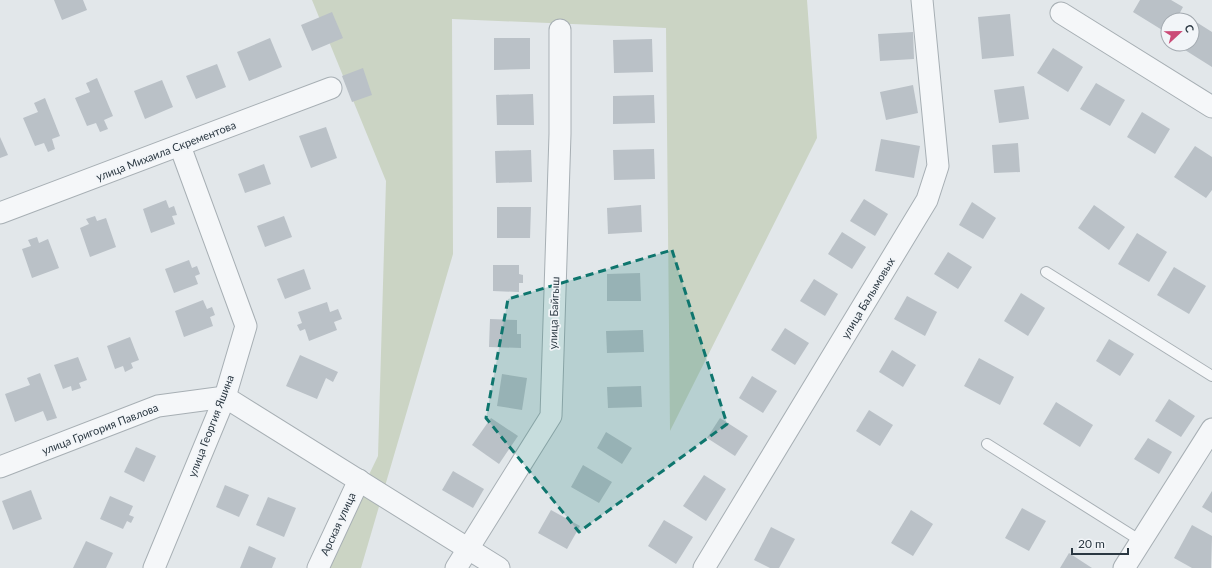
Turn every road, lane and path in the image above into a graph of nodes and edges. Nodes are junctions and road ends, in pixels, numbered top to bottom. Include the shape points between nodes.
1 (922, 0) edge
2 (1062, 13) dead end
3 (560, 30) dead end
4 (331, 88) dead end
5 (1212, 107) edge
6 (180, 146) junction
7 (0, 213) edge
8 (1046, 272) dead end
9 (1212, 376) edge
10 (225, 397) junction
11 (1212, 429) edge
12 (987, 444) dead end
13 (0, 467) edge
14 (359, 480) junction
15 (1141, 541) junction
16 (468, 549) junction
17 (154, 568) edge
18 (318, 568) edge
19 (456, 568) edge
20 (499, 568) edge
21 (704, 568) edge
22 (1124, 568) edge

1 - 21 street, улица Балымовых via 938,166 927,200
2 - 5 street
3 - 16 street, улица Байгыш via 560,134 551,416
4 - 6 street, улица Михаила Скрементова
6 - 7 street, улица Михаила Скрементова
6 - 10 street, улица Георгия Яшина via 246,326
8 - 9 lane
10 - 13 street, улица Григория Павлова via 158,406
10 - 14 street
10 - 17 street, улица Георгия Яшина
11 - 15 street
12 - 15 lane
14 - 16 street
14 - 18 street, Арская улица
15 - 22 street
16 - 19 street, улица Байгыш
16 - 20 street

